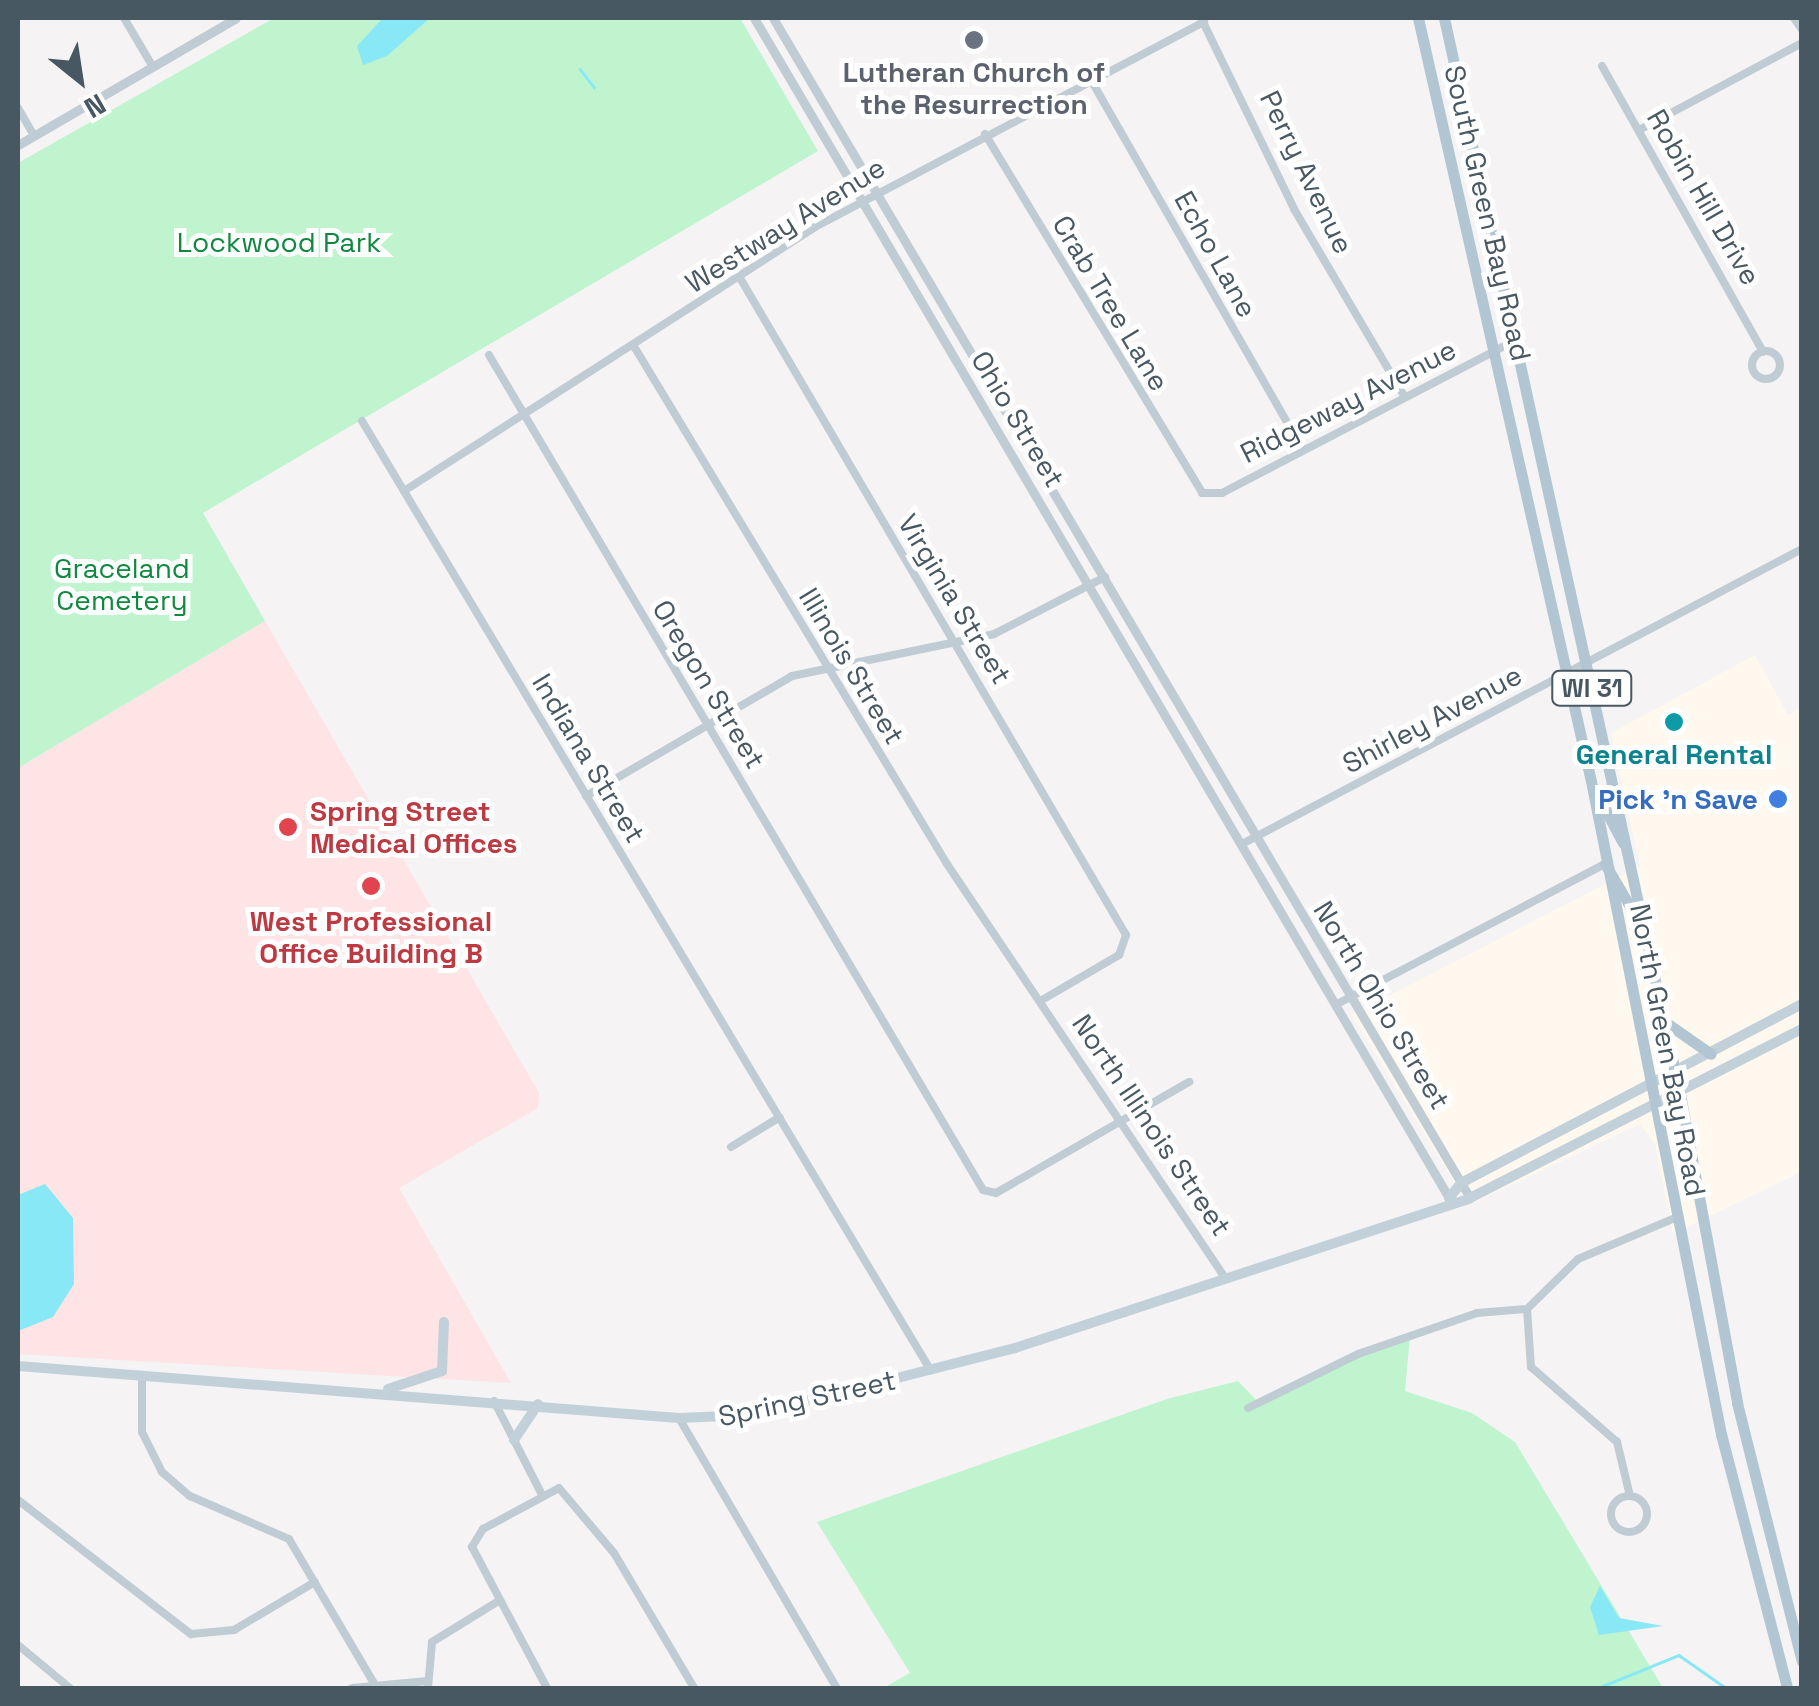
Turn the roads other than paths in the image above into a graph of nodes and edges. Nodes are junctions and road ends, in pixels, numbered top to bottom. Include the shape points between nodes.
1 (124, 18) edge
2 (236, 18) edge
3 (754, 18) edge
4 (773, 18) edge
5 (1418, 18) edge
6 (1444, 18) edge
7 (1794, 18) edge
8 (1202, 20) edge
9 (1802, 30) edge
10 (1802, 43) edge
11 (153, 66) junction
12 (1602, 66) dead end
13 (1091, 80) junction
14 (18, 108) edge
15 (1639, 130) junction
16 (985, 134) junction
17 (34, 136) junction
18 (18, 145) edge
19 (876, 191) junction
20 (862, 200) junction
21 (740, 278) junction
22 (960, 332) junction
23 (946, 340) junction
24 (1516, 340) junction
25 (636, 348) junction
26 (1493, 352) junction
27 (1763, 352) dead end
28 (489, 355) dead end
29 (1404, 396) junction
30 (1531, 406) joint
31 (525, 418) junction
32 (1508, 419) joint
33 (362, 421) dead end
34 (1029, 448) junction
35 (1303, 450) junction
36 (1014, 456) junction
37 (404, 492) junction
38 (1200, 492) joint
39 (1802, 550) edge
40 (1106, 576) junction
41 (1090, 586) junction
42 (955, 643) junction
43 (1153, 658) junction
44 (1586, 663) junction
45 (1138, 666) junction
46 (827, 668) junction
47 (1565, 674) junction
48 (707, 724) junction
49 (1201, 740) junction
50 (1187, 748) junction
51 (1592, 786) junction
52 (586, 796) junction
53 (1256, 836) junction
54 (1242, 844) junction
55 (1627, 848) junction
56 (1605, 864) junction
57 (1643, 928) junction
58 (1351, 996) junction
59 (1042, 1000) junction
60 (1337, 1004) junction
61 (1802, 1004) edge
62 (1664, 1016) junction
63 (1802, 1029) edge
64 (1712, 1054) junction
65 (1675, 1072) junction
66 (1188, 1082) dead end
67 (1652, 1083) junction
68 (1406, 1090) junction
69 (1680, 1094) junction
70 (1393, 1100) junction
71 (1654, 1100) junction
72 (780, 1117) junction
73 (1124, 1118) junction
74 (1434, 1137) junction
75 (1419, 1145) junction
76 (730, 1148) dead end
77 (1461, 1183) junction
78 (1450, 1198) junction
79 (1470, 1198) junction
80 (1675, 1218) junction
81 (1224, 1276) junction
82 (1527, 1309) junction
83 (444, 1322) dead end
84 (18, 1366) edge
85 (930, 1371) junction
86 (142, 1377) junction
87 (368, 1391) junction
88 (494, 1400) junction
89 (538, 1404) junction
90 (1248, 1408) dead end
91 (678, 1418) junction
92 (514, 1440) junction
93 (542, 1495) junction
94 (1630, 1496) junction
95 (18, 1500) edge
96 (315, 1582) junction
97 (497, 1602) junction
98 (18, 1645) edge
99 (1802, 1661) edge
100 (375, 1685) junction
101 (428, 1685) edge
102 (70, 1688) edge
103 (352, 1688) edge
104 (547, 1688) edge
105 (694, 1688) edge
106 (837, 1688) edge
107 (1787, 1688) edge

1 - 11 street
2 - 11 street
3 - 20 street, Ohio Street
4 - 19 street, Ohio Street
5 - 26 main road, South Green Bay Road / WI 31
6 - 24 main road, South Green Bay Road / WI 31
7 - 9 street
8 - 13 street, Westway Avenue
8 - 29 street, Perry Avenue via 1294,208
10 - 15 street
11 - 17 street
12 - 15 street, Robin Hill Drive
13 - 16 street, Westway Avenue
13 - 35 street, Echo Lane
14 - 17 street
15 - 27 street, Robin Hill Drive
16 - 19 street, Westway Avenue
16 - 38 street, Crab Tree Lane
17 - 18 street
19 - 20 street, Westway Avenue
19 - 22 street, Ohio Street
20 - 21 street, Westway Avenue
20 - 23 street, Ohio Street
21 - 25 street, Westway Avenue
21 - 42 street, Virginia Street
22 - 23 street
22 - 34 street, Ohio Street
23 - 36 street, Ohio Street
24 - 26 street, Ridgeway Avenue
24 - 30 main road, South Green Bay Road / WI 31
25 - 31 street, Westway Avenue
25 - 46 street, Illinois Street
26 - 29 street, Ridgeway Avenue
26 - 32 main road, South Green Bay Road / WI 31
28 - 31 street, Oregon Street
29 - 35 street, Ridgeway Avenue
30 - 44 main road, North Green Bay Road / WI 31
31 - 37 street, Westway Avenue
31 - 48 street, Oregon Street
32 - 47 main road, North Green Bay Road / WI 31
33 - 37 street, Indiana Street
34 - 36 street
34 - 40 street, Ohio Street
35 - 38 street, Ridgeway Avenue via 1222,492
36 - 41 street, Ohio Street
37 - 52 street, Indiana Street
39 - 44 street, Shirley Avenue
40 - 41 street
40 - 43 street, Ohio Street
41 - 42 street via 1011,629
41 - 45 street, Ohio Street
42 - 46 street
42 - 59 street, Virginia Street via 1126,946
43 - 45 street
43 - 49 street, Ohio Street
44 - 47 street, Shirley Avenue
44 - 55 main road, North Green Bay Road / WI 31
45 - 50 street, Ohio Street
46 - 48 street via 774,684
46 - 59 street, Illinois Street
47 - 51 main road, North Green Bay Road / WI 31
47 - 53 street, Shirley Avenue
48 - 52 street
48 - 73 street, Oregon Street via 981,1187 996,1194
49 - 50 street
49 - 53 street, Ohio Street
50 - 54 street, Ohio Street
51 - 55 main road
51 - 56 main road, North Green Bay Road / WI 31
52 - 72 street, Indiana Street
53 - 54 street, Shirley Avenue
53 - 58 street, North Ohio Street
54 - 60 street, North Ohio Street
55 - 57 main road, North Green Bay Road / WI 31
56 - 57 main road
56 - 58 street
56 - 67 main road, North Green Bay Road / WI 31
57 - 62 main road, North Green Bay Road / WI 31
58 - 60 street
58 - 68 street, North Ohio Street
59 - 73 street, North Illinois Street
60 - 70 street, North Ohio Street
61 - 64 main road
62 - 64 main road via 1674,1036
62 - 65 main road, North Green Bay Road / WI 31
63 - 69 main road, Spring Street
64 - 65 main road
65 - 67 main road
65 - 69 main road, North Green Bay Road / WI 31
66 - 73 street
67 - 71 main road, North Green Bay Road / WI 31
67 - 77 main road
68 - 70 street
68 - 74 street, North Ohio Street
69 - 71 main road, Spring Street
69 - 99 main road, North Green Bay Road / WI 31 via 1738,1403
70 - 75 street, North Ohio Street
71 - 79 main road, Spring Street
71 - 80 main road, North Green Bay Road / WI 31
72 - 76 street
72 - 85 street, Indiana Street
73 - 81 street, North Illinois Street
74 - 75 street
74 - 77 street, North Ohio Street
75 - 78 street, North Ohio Street
77 - 78 main road
77 - 79 street, North Ohio Street
78 - 79 main road, Spring Street
78 - 81 main road, Spring Street
80 - 82 street via 1578,1259
80 - 107 main road, North Green Bay Road / WI 31
81 - 85 main road, Spring Street
82 - 90 street via 1477,1313 1358,1354
82 - 94 street via 1532,1367 1617,1442
83 - 87 main road via 442,1371
84 - 86 main road, Spring Street
85 - 91 main road, Spring Street via 752,1415
86 - 87 main road, Spring Street
86 - 96 street via 140,1423 162,1472 190,1496 280,1531
87 - 88 main road, Spring Street
88 - 89 main road, Spring Street
88 - 92 street
89 - 91 main road, Spring Street
89 - 92 main road
91 - 106 street
92 - 93 street
93 - 97 street via 474,1540 473,1560
93 - 105 street via 559,1488 574,1496
94 - 94 street via 1611,1516 1627,1532 1647,1516
95 - 96 street via 192,1634 234,1630
96 - 100 street
97 - 101 street via 432,1642
97 - 104 street
98 - 102 street
100 - 101 street
100 - 103 street

